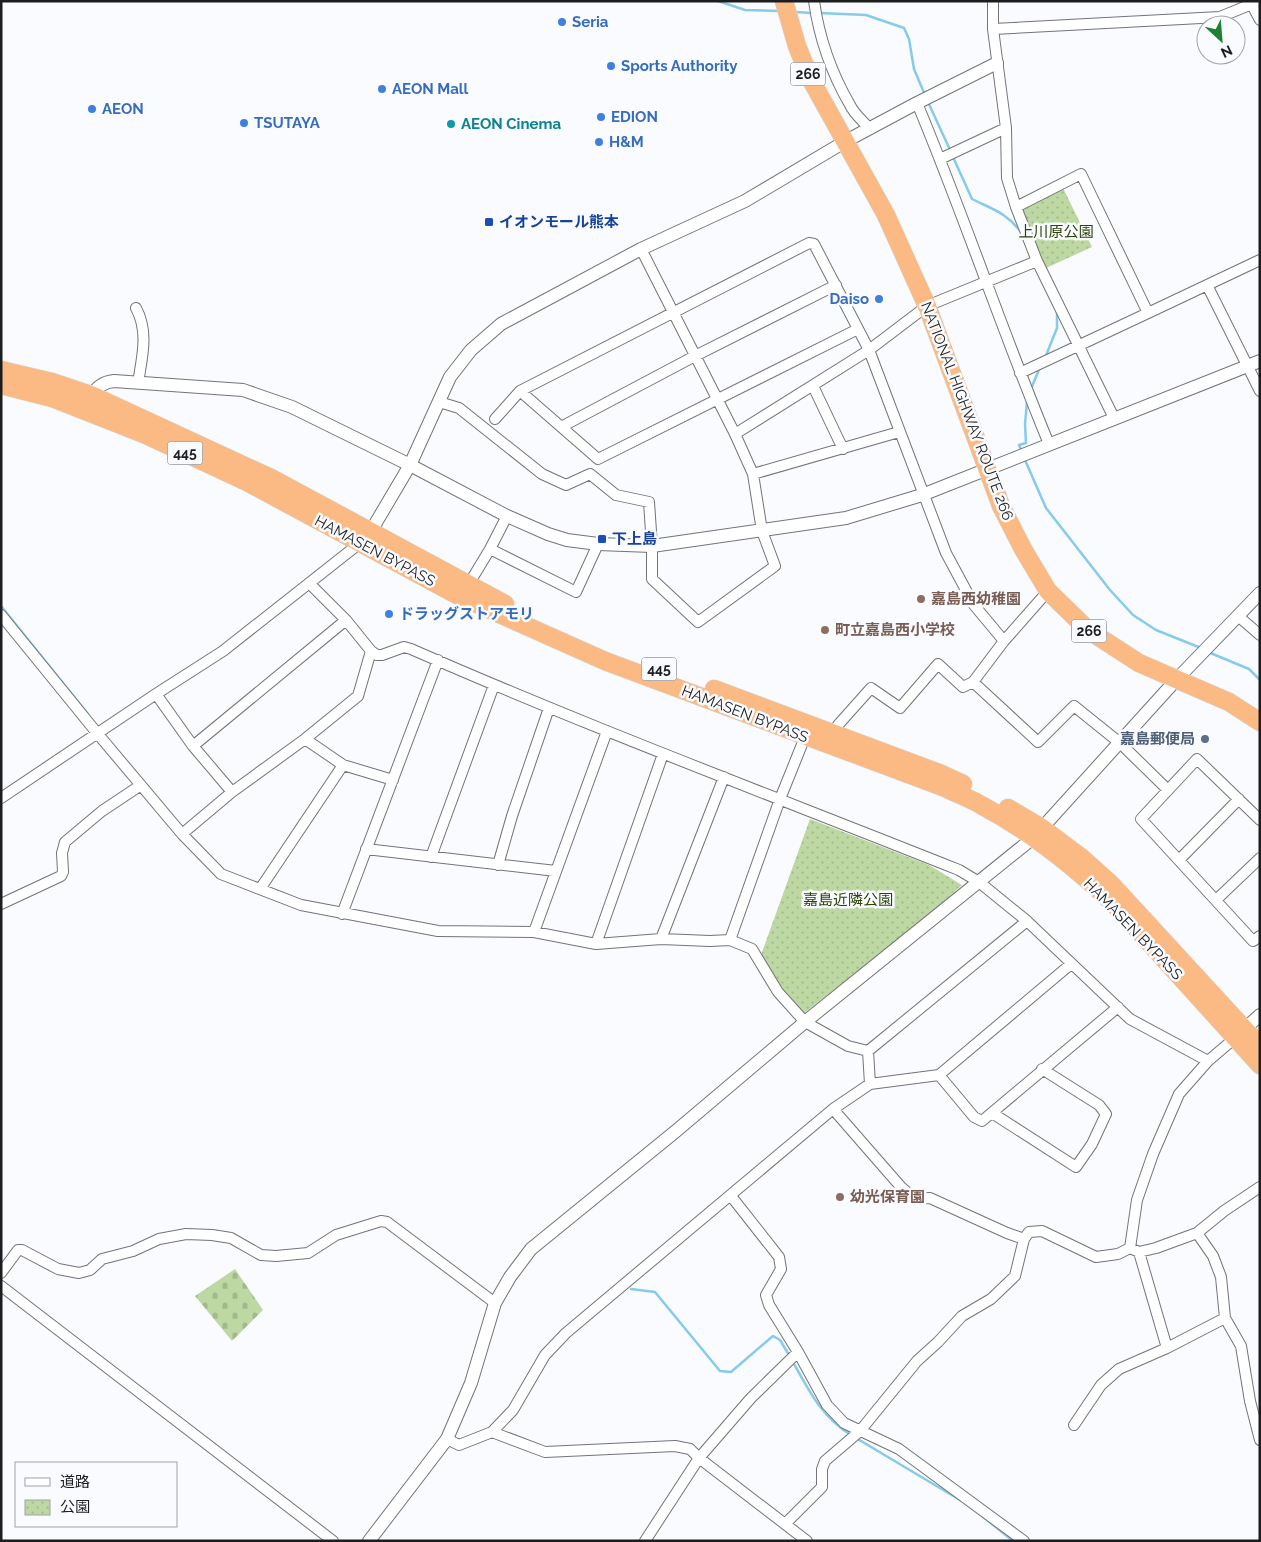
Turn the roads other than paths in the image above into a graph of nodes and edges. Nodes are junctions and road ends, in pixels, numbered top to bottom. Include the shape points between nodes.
1 (784, 1) edge
2 (814, 1) edge
3 (993, 1) edge
4 (1256, 3) edge
5 (1260, 20) edge
6 (993, 29) junction
7 (997, 63) junction
8 (916, 103) junction
9 (1006, 128) junction
10 (870, 129) junction
11 (846, 141) junction
12 (940, 159) junction
13 (1016, 207) junction
14 (641, 250) junction
15 (1260, 260) edge
16 (1037, 261) junction
17 (986, 283) junction
18 (1207, 285) junction
19 (836, 286) junction
20 (927, 306) junction
21 (136, 308) dead end
22 (1148, 313) junction
23 (673, 314) junction
24 (858, 329) junction
25 (1079, 344) junction
26 (869, 350) junction
27 (695, 356) junction
28 (1260, 361) edge
29 (1247, 367) junction
30 (1, 370) edge
31 (1020, 373) junction
32 (138, 383) junction
33 (1, 385) edge
34 (814, 386) junction
35 (1260, 391) edge
36 (520, 392) junction
37 (717, 399) junction
38 (86, 402) junction
39 (439, 402) junction
40 (1114, 418) junction
41 (495, 419) dead end
42 (561, 427) junction
43 (899, 432) junction
44 (735, 434) junction
45 (1050, 444) junction
46 (843, 449) junction
47 (410, 465) junction
48 (987, 469) junction
49 (753, 474) junction
50 (922, 495) junction
51 (507, 516) junction
52 (762, 531) junction
53 (365, 537) junction
54 (598, 544) junction
55 (652, 546) junction
56 (490, 549) junction
57 (309, 583) junction
58 (463, 590) junction
59 (1048, 591) junction
60 (1260, 593) edge
61 (1, 615) edge
62 (1238, 616) junction
63 (346, 620) junction
64 (1260, 635) edge
65 (1004, 641) junction
66 (371, 650) junction
67 (438, 660) junction
68 (1176, 680) junction
69 (973, 682) junction
70 (494, 685) junction
71 (156, 694) junction
72 (549, 708) junction
73 (1260, 722) edge
74 (838, 725) dead end
75 (808, 730) junction
76 (607, 732) junction
77 (97, 733) junction
78 (304, 739) junction
79 (1120, 743) junction
80 (193, 746) junction
81 (663, 754) junction
82 (343, 765) junction
83 (724, 777) junction
84 (393, 780) junction
85 (141, 785) junction
86 (1168, 790) junction
87 (232, 792) junction
88 (1, 798) edge
89 (780, 799) junction
90 (1239, 800) junction
91 (1260, 820) edge
92 (1038, 833) junction
93 (182, 834) junction
94 (366, 849) junction
95 (432, 857) junction
96 (1260, 858) edge
97 (1179, 860) junction
98 (498, 865) junction
99 (556, 871) junction
100 (979, 882) junction
101 (260, 889) junction
102 (1216, 900) junction
103 (1, 904) edge
104 (342, 914) junction
105 (1027, 921) junction
106 (534, 932) junction
107 (1260, 936) edge
108 (661, 939) junction
109 (730, 940) junction
110 (596, 944) junction
111 (1071, 964) junction
112 (1118, 1007) junction
113 (1260, 1015) edge
114 (805, 1022) junction
115 (1239, 1034) junction
116 (1260, 1046) edge
117 (868, 1051) junction
118 (1208, 1061) junction
119 (1260, 1064) edge
120 (1042, 1070) junction
121 (939, 1075) junction
122 (870, 1084) junction
123 (833, 1109) junction
124 (992, 1113) junction
125 (1260, 1187) edge
126 (731, 1196) junction
127 (1197, 1233) junction
128 (1024, 1239) junction
129 (1135, 1250) junction
130 (1, 1273) edge
131 (1, 1286) edge
132 (495, 1303) junction
133 (1225, 1318) junction
134 (1167, 1348) junction
135 (798, 1352) junction
136 (1074, 1425) dead end
137 (860, 1431) junction
138 (492, 1432) junction
139 (446, 1439) junction
140 (1260, 1440) edge
141 (699, 1458) junction
142 (785, 1524) junction
143 (334, 1541) edge
144 (369, 1541) edge
145 (645, 1541) edge
146 (807, 1541) edge
147 (1024, 1541) edge

1 - 11 highway, NATIONAL HIGHWAY ROUTE 266 / 266 via 810,78
2 - 10 street via 817,23 833,68 850,106
3 - 6 street
4 - 5 street
4 - 6 street via 1220,17
6 - 7 street
7 - 8 street
7 - 9 street
8 - 10 street
8 - 12 street
9 - 12 street
9 - 13 street via 1007,178
10 - 11 street
11 - 14 street via 745,201
11 - 20 highway, NATIONAL HIGHWAY ROUTE 266 / 266 via 886,214
12 - 17 street
13 - 16 street
13 - 22 street via 1081,174
14 - 23 street
14 - 39 street via 501,324 470,350 455,368
15 - 18 street
16 - 17 street
16 - 25 street
17 - 20 street
17 - 31 street
18 - 22 street
18 - 29 street
19 - 23 street via 814,244 809,243
19 - 24 street
19 - 27 street
20 - 26 street
20 - 48 highway, NATIONAL HIGHWAY ROUTE 266 / 266
21 - 32 street via 144,328
22 - 25 street
23 - 27 street
23 - 36 street
24 - 26 street
24 - 37 street
25 - 31 street
25 - 40 street
26 - 34 street
26 - 43 street
27 - 37 street
27 - 42 street
28 - 29 street
29 - 35 street
29 - 40 street
30 - 38 highway, HAMASEN BYPASS / 445 via 52,382
31 - 45 street
32 - 38 street via 107,382 96,389
32 - 47 street via 243,390 292,407
33 - 38 highway, HAMASEN BYPASS / 445 via 52,398
34 - 44 street
34 - 46 street
36 - 41 street
36 - 42 street
37 - 42 street via 598,459
37 - 44 street
38 - 53 highway, HAMASEN BYPASS / 445 via 273,479
39 - 47 street
39 - 55 street via 459,408 542,474 566,485 590,474 616,495 649,502
40 - 45 street
43 - 46 street
43 - 50 street
44 - 49 street
45 - 48 street
46 - 49 street
47 - 51 street
47 - 53 street
48 - 50 street
48 - 59 highway, NATIONAL HIGHWAY ROUTE 266 / 266 via 1001,506
49 - 52 street
50 - 52 street via 846,518
50 - 65 street via 946,553 974,605
51 - 54 street via 566,540
51 - 56 street
52 - 55 street
52 - 55 street via 775,566 698,622 652,579
53 - 57 street
53 - 58 highway, HAMASEN BYPASS / 445
54 - 55 street
54 - 56 street via 576,592
56 - 58 street
57 - 63 street
57 - 71 street via 222,651
58 - 75 highway, HAMASEN BYPASS / 445
59 - 65 street
59 - 68 highway, NATIONAL HIGHWAY ROUTE 266 / 266 via 1088,630 1139,664
60 - 62 street
61 - 77 street
62 - 64 street
62 - 68 street
63 - 66 street
63 - 80 street
65 - 69 street
66 - 67 street via 382,655 404,647
66 - 78 street via 358,696
67 - 70 street
67 - 84 street
68 - 73 highway, NATIONAL HIGHWAY ROUTE 266 / 266 via 1229,702
68 - 79 street
69 - 74 street via 963,687 938,664 900,708 871,688
69 - 79 street via 1038,742 1074,706
70 - 72 street
70 - 95 street
71 - 77 street
71 - 80 street
72 - 76 street
72 - 98 street
75 - 89 street
75 - 92 highway, HAMASEN BYPASS / 445 via 939,772 986,795
76 - 81 street
76 - 99 street
77 - 85 street
77 - 88 street
78 - 82 street
78 - 87 street
79 - 86 street
79 - 92 street
80 - 87 street
81 - 83 street
81 - 110 street
82 - 84 street
82 - 101 street
83 - 89 street
83 - 108 street
84 - 94 street
85 - 93 street
85 - 103 street via 102,811 65,842 61,876
86 - 90 street via 1197,759
86 - 97 street via 1141,819
87 - 93 street
89 - 100 street via 959,870
89 - 109 street
90 - 91 street
90 - 97 street
92 - 100 street
92 - 115 highway, HAMASEN BYPASS / 445 via 1082,858 1112,884
93 - 101 street via 221,874
94 - 95 street
94 - 104 street
95 - 98 street
96 - 102 street
97 - 102 street
98 - 99 street
99 - 106 street
100 - 105 street
100 - 114 street
101 - 104 street via 301,905
102 - 107 street via 1254,941
104 - 106 street via 438,931
105 - 111 street
105 - 117 street
106 - 110 street
108 - 109 street
108 - 110 street
109 - 114 street via 752,950 778,992
111 - 112 street
111 - 121 street
112 - 118 street via 1130,1018
112 - 120 street
113 - 115 street
114 - 117 street via 848,1046
114 - 132 street via 532,1249
115 - 116 highway, HAMASEN BYPASS / 445
115 - 118 street
115 - 119 highway, HAMASEN BYPASS / 445
117 - 122 street
118 - 129 street via 1179,1094 1153,1154 1138,1200
120 - 124 street
120 - 124 street via 1099,1106 1106,1114 1092,1144 1076,1167
121 - 122 street
121 - 124 street via 974,1117 982,1121
122 - 123 street
123 - 126 street
123 - 128 street via 915,1199 930,1198
125 - 127 street
126 - 135 street via 779,1257 781,1269 766,1295
126 - 138 street via 566,1333 545,1355 513,1410
127 - 129 street via 1156,1248
127 - 133 street via 1213,1256 1221,1277
128 - 129 street via 1030,1232 1042,1231 1096,1257
128 - 137 street via 1015,1276 991,1299 962,1316 917,1360
129 - 134 street
130 - 132 street via 18,1250 58,1269 79,1273 90,1270 102,1259 133,1251 159,1239 186,1234 231,1238 262,1255 308,1253 336,1235 381,1221 387,1222
131 - 143 street
132 - 139 street via 470,1383
133 - 134 street
133 - 140 street via 1241,1346
134 - 136 street via 1120,1369 1102,1385
135 - 137 street via 827,1405 844,1423
135 - 141 street via 751,1398
137 - 142 street via 825,1462 822,1487
137 - 147 street via 899,1449
138 - 139 street via 459,1445
138 - 141 street via 545,1452 675,1446 690,1449
139 - 144 street
141 - 142 street
141 - 145 street
142 - 146 street

